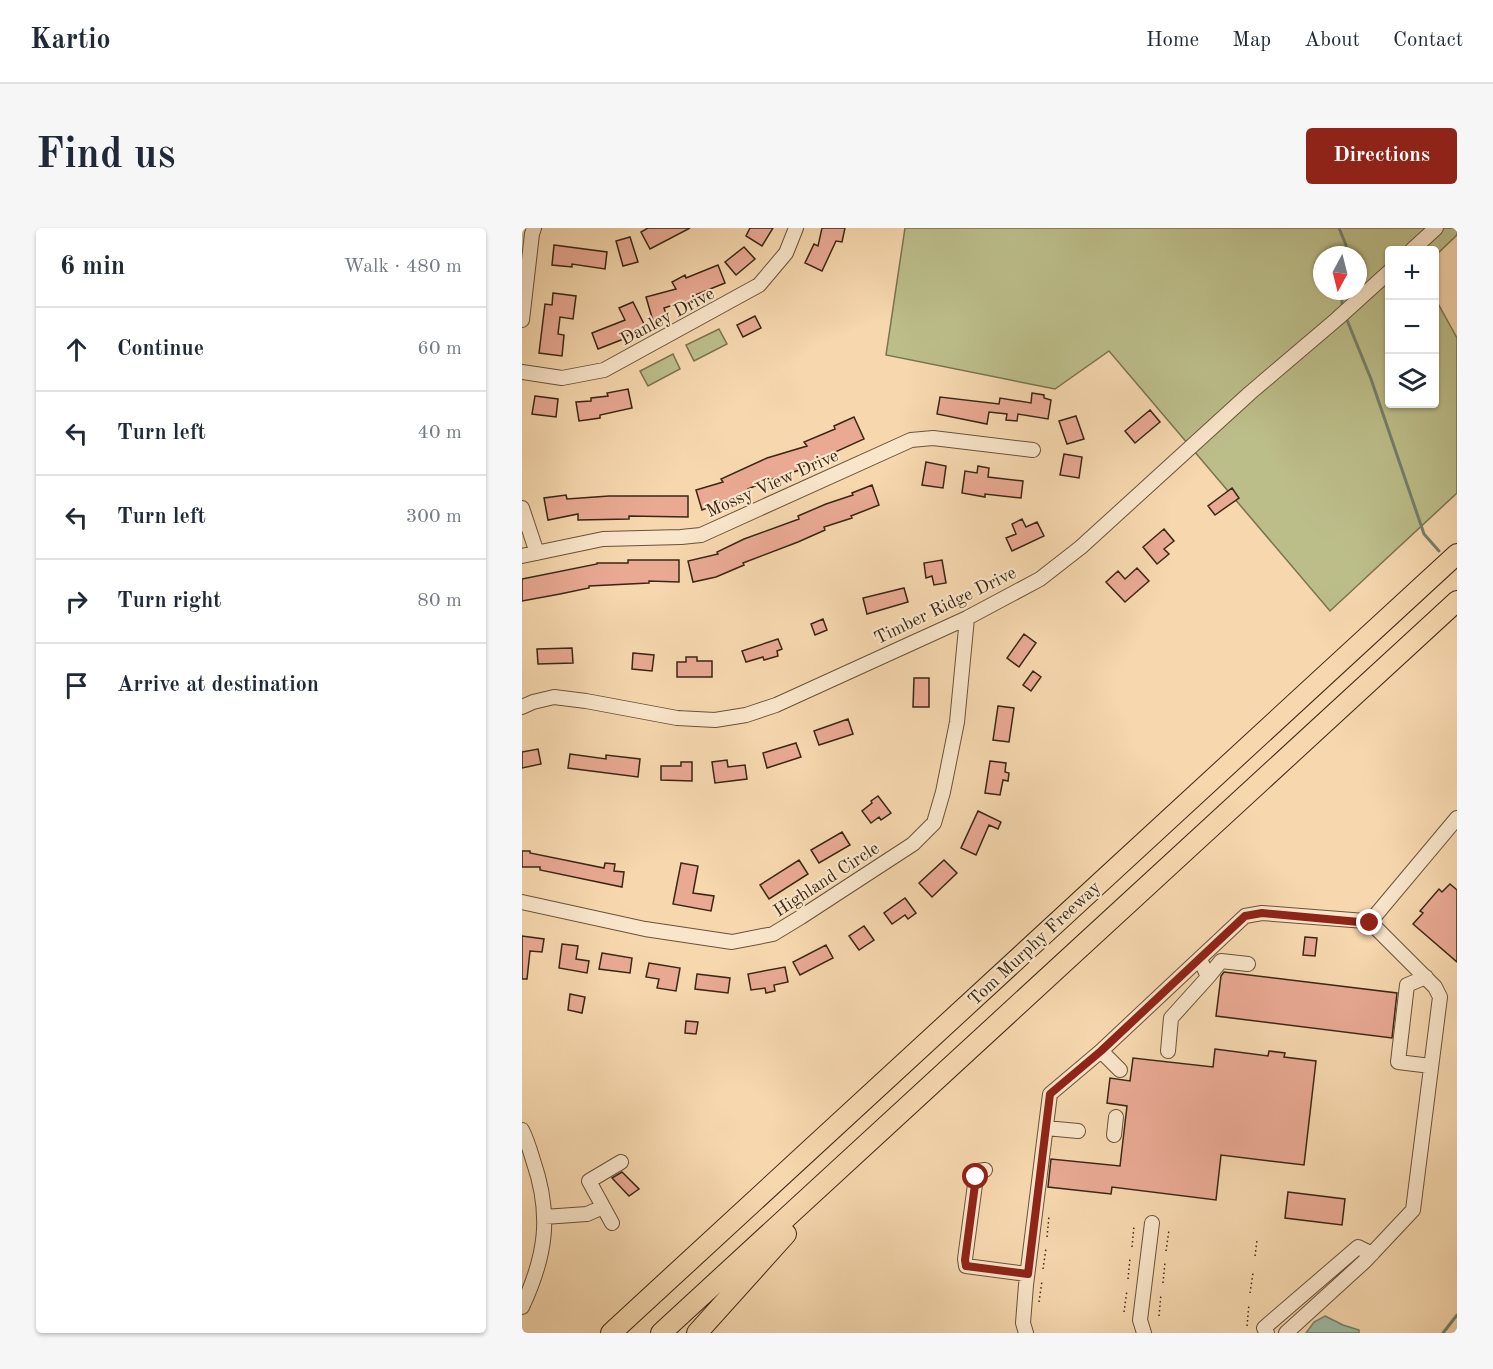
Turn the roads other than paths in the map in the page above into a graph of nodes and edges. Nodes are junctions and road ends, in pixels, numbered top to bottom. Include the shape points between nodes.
1 (534, 228) edge
2 (796, 228) edge
3 (1436, 228) edge
4 (1416, 246) edge
5 (1385, 275) edge
6 (522, 320) edge
7 (522, 372) edge
8 (1033, 450) dead end
9 (522, 508) edge
10 (537, 552) junction
11 (1457, 554) edge
12 (522, 556) edge
13 (1457, 601) edge
14 (967, 618) junction
15 (522, 707) edge
16 (1457, 818) edge
17 (522, 902) edge
18 (1370, 923) junction
19 (1200, 959) junction
20 (1248, 964) dead end
21 (1208, 977) junction
22 (1426, 977) junction
23 (1101, 1051) junction
24 (1168, 1051) dead end
25 (1431, 1066) junction
26 (1120, 1070) dead end
27 (1116, 1117) dead end
28 (1046, 1128) junction
29 (522, 1130) edge
30 (1078, 1131) dead end
31 (1114, 1135) dead end
32 (875, 1137) junction
33 (621, 1162) dead end
34 (985, 1170) dead end
35 (603, 1207) junction
36 (544, 1217) junction
37 (1152, 1222) dead end
38 (612, 1223) dead end
39 (1372, 1254) junction
40 (1028, 1274) junction
41 (522, 1307) edge
42 (1142, 1326) edge
43 (611, 1333) edge
44 (661, 1333) edge
45 (697, 1333) edge
46 (1026, 1333) edge
47 (1133, 1333) edge
48 (1267, 1333) edge
49 (1286, 1333) edge

1 - 6 street
2 - 7 street, Danley Drive via 786,253 759,285 604,370 562,378
3 - 4 street
5 - 14 street, Timber Ridge Drive via 1081,547 1040,579
8 - 10 street, Mossy View Drive via 933,438 911,440 701,535 603,539
9 - 10 street
10 - 12 street, Mossy View Drive
11 - 43 highway, Tom Murphy Freeway
13 - 32 highway, Tom Murphy Freeway
14 - 15 street, Timber Ridge Drive via 746,715 715,720 677,718 554,697
14 - 17 street, Highland Circle via 957,722 934,822 913,844 801,918 773,934 732,942 645,929
16 - 18 street
18 - 19 street via 1262,913 1245,916
18 - 22 street
19 - 21 street
19 - 23 street
20 - 21 street via 1221,961
21 - 24 street via 1171,1018
22 - 25 street via 1440,997
22 - 25 street via 1407,985 1398,1062
23 - 26 street
23 - 28 street via 1050,1094
25 - 39 street via 1413,1210
27 - 31 street
28 - 30 street
28 - 40 street
29 - 36 street via 541,1183
32 - 44 highway, Tom Murphy Freeway
32 - 45 highway
33 - 35 street via 589,1181
34 - 40 street via 978,1171 976,1177 966,1266
35 - 36 street via 587,1214
35 - 38 street
36 - 41 street via 543,1248
37 - 42 street
39 - 48 street via 1358,1247 1264,1328
39 - 49 street
40 - 46 street via 1023,1323
42 - 47 street

